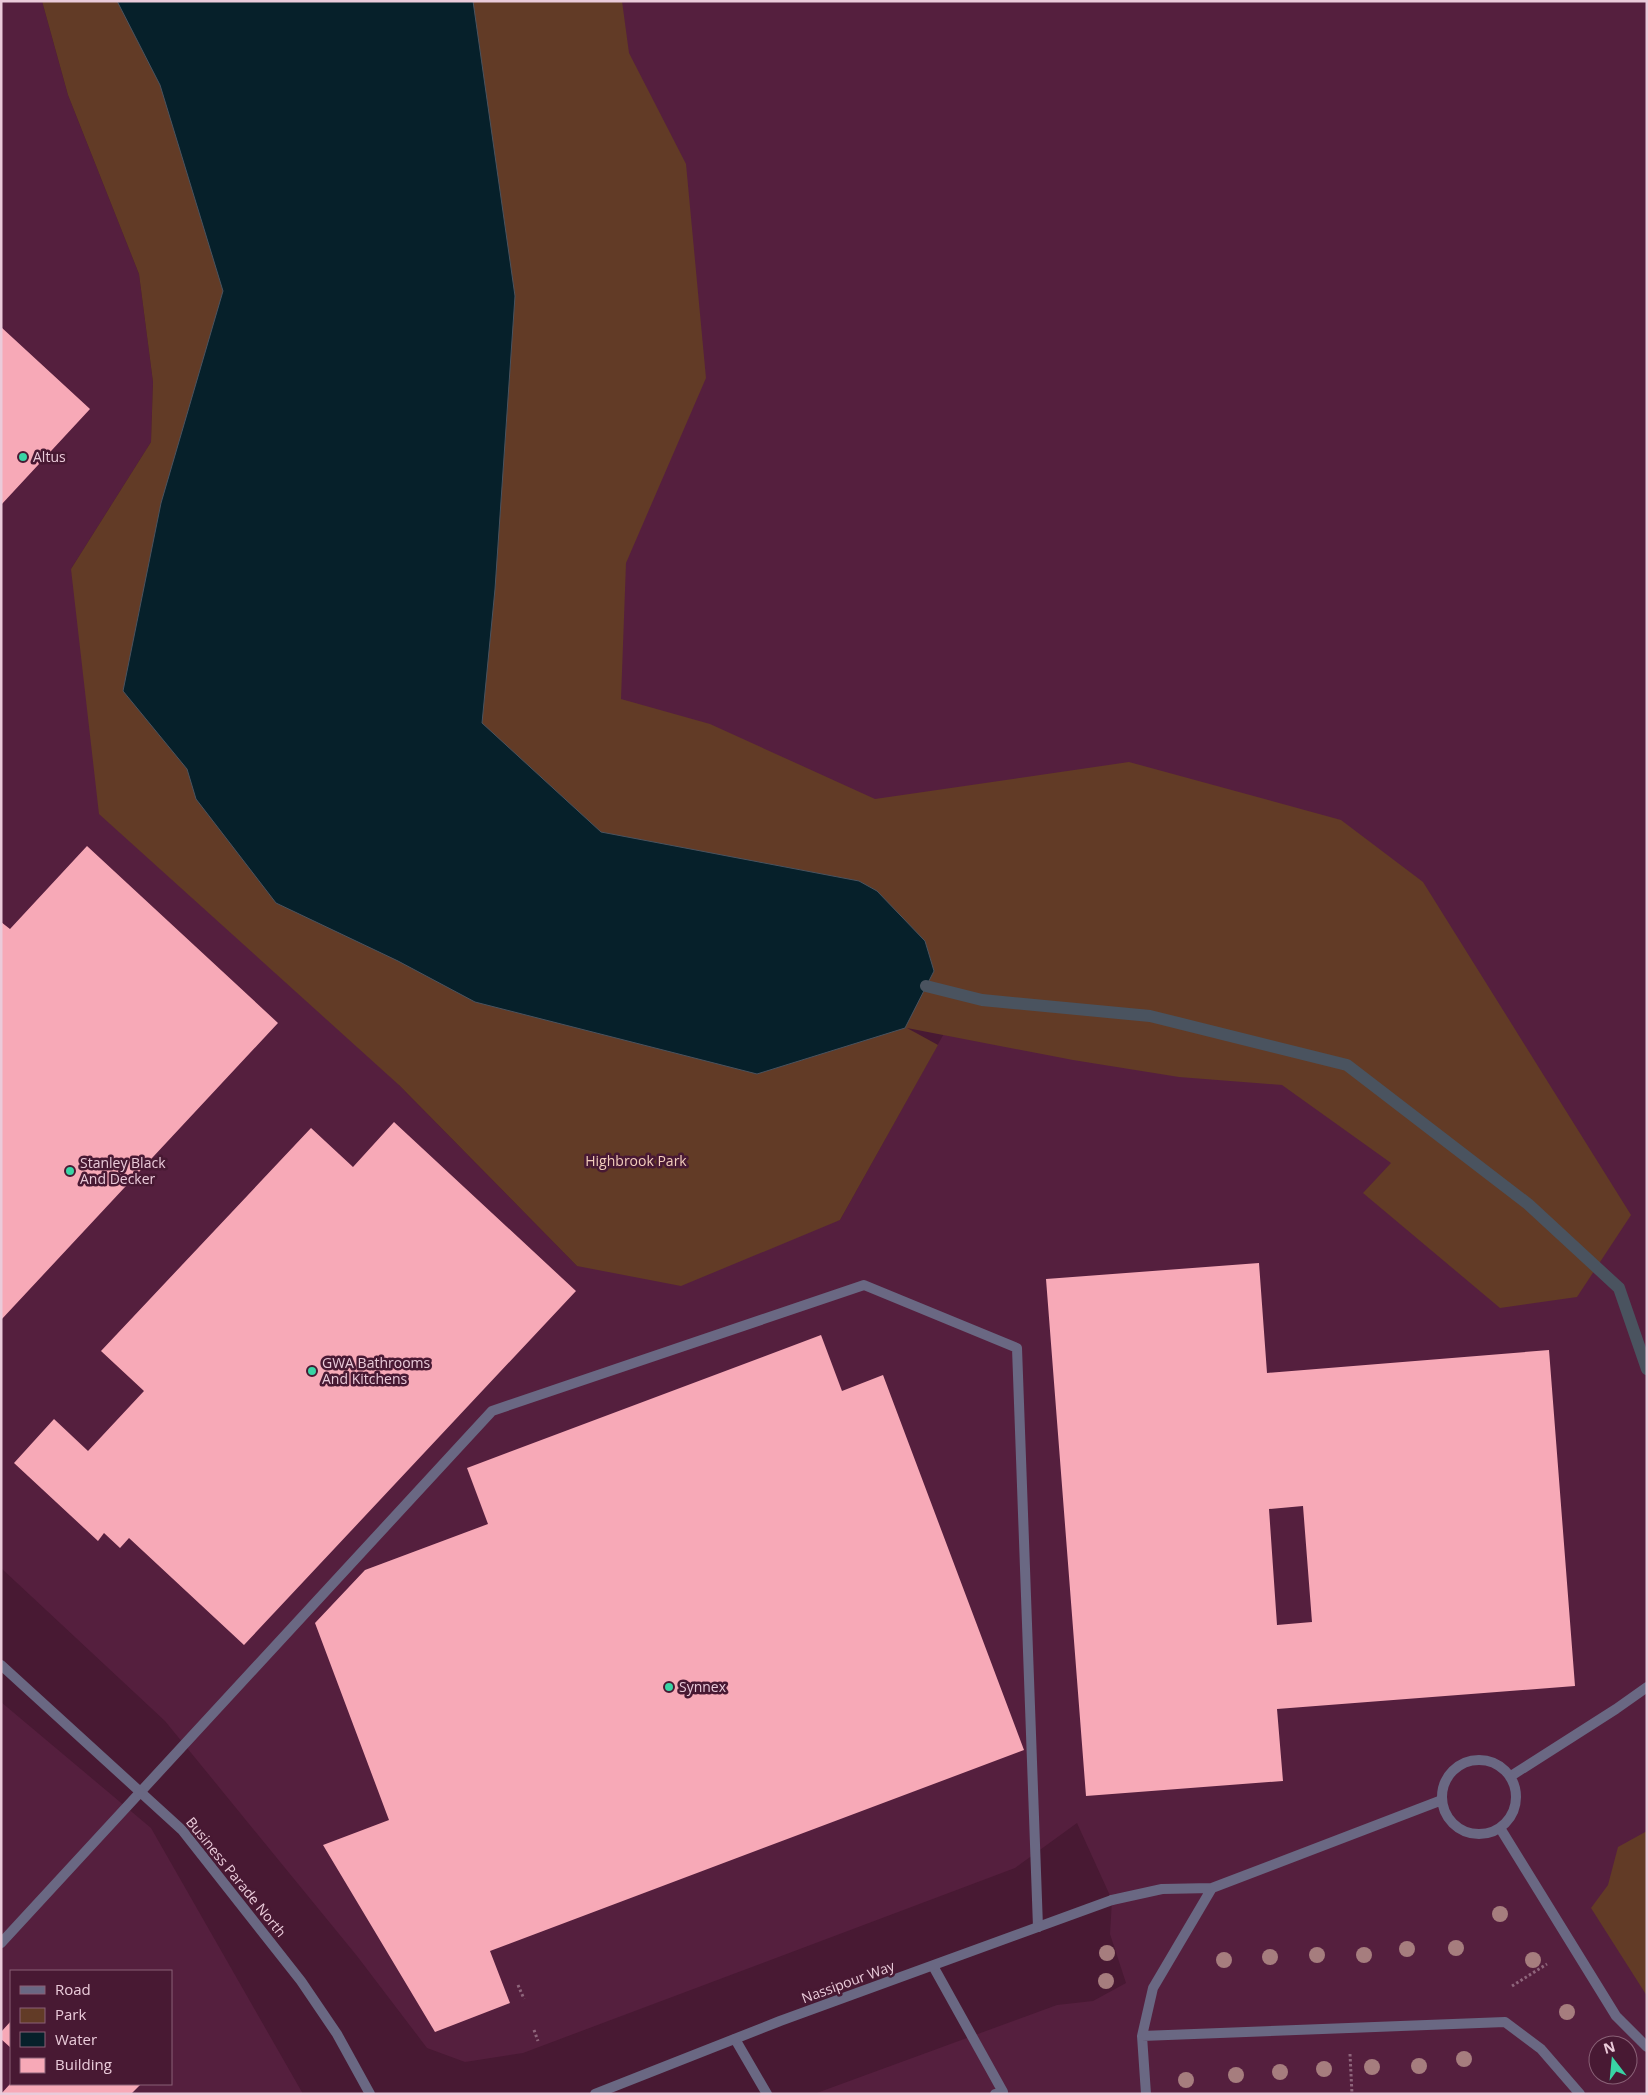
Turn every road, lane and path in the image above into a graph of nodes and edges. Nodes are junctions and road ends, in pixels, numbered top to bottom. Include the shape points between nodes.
1 (1, 1665) edge
2 (1647, 1687) edge
3 (1511, 1776) junction
4 (141, 1793) junction
5 (1442, 1800) junction
6 (1500, 1828) junction
7 (1212, 1888) junction
8 (1038, 1927) junction
9 (1, 1943) edge
10 (1547, 1964) dead end
11 (933, 1966) junction
12 (518, 1985) dead end
13 (1512, 1986) dead end
14 (524, 1999) dead end
15 (1348, 2029) junction
16 (534, 2030) dead end
17 (1142, 2036) junction
18 (735, 2039) junction
19 (538, 2041) dead end
20 (1647, 2047) edge
21 (370, 2094) edge
22 (596, 2094) edge
23 (767, 2094) edge
24 (995, 2094) edge
25 (1146, 2094) edge
26 (1352, 2094) edge
27 (1580, 2094) edge

1 - 4 street, Business Parade North
2 - 3 street
3 - 5 street via 1496,1763 1484,1760 1462,1763 1446,1781
3 - 6 street via 1517,1800 1514,1811
4 - 8 street via 492,1411 864,1285 1017,1348
4 - 9 street
4 - 21 street, Business Parade North via 182,1830 301,1981 337,2034
5 - 6 street via 1447,1815 1465,1832 1489,1833
5 - 7 street, Nassipour Way
6 - 20 street via 1616,2016
7 - 8 street, Nassipour Way via 1162,1889 1112,1900
7 - 17 street via 1153,1988
8 - 11 street, Nassipour Way
10 - 13 path
11 - 18 street, Nassipour Way
11 - 24 street via 1003,2092
12 - 14 path
15 - 17 street
15 - 26 path
15 - 27 street via 1505,2022 1541,2049
16 - 19 path
17 - 25 street
18 - 22 street, Nassipour Way
18 - 23 street

